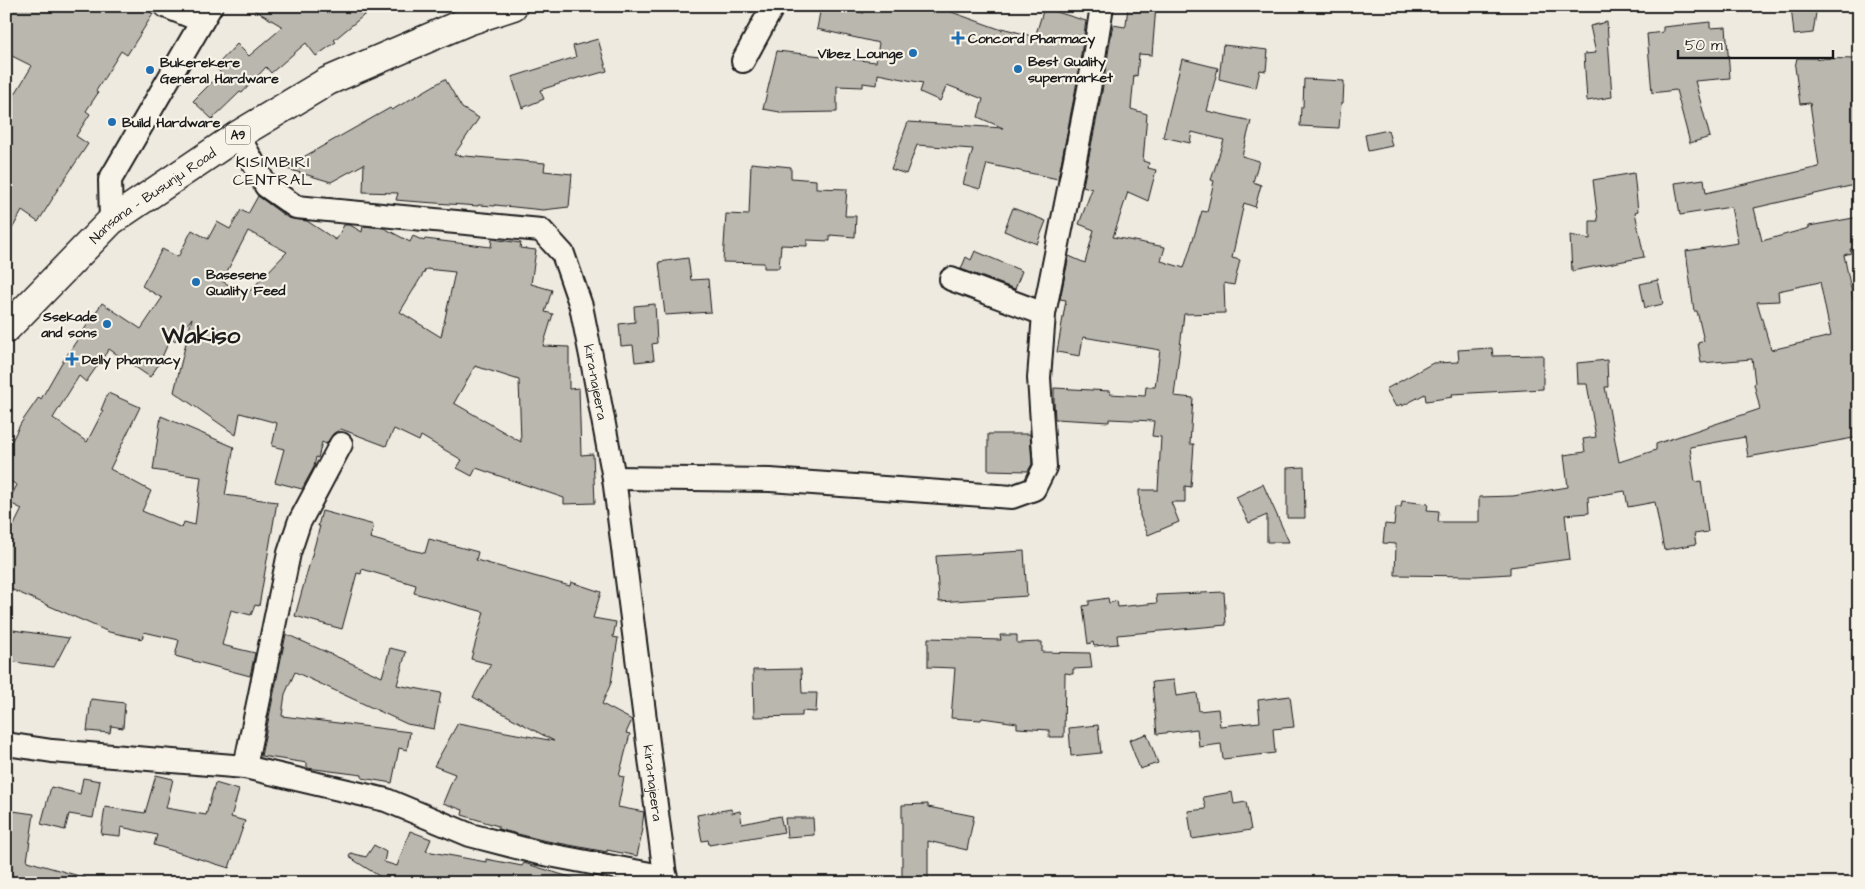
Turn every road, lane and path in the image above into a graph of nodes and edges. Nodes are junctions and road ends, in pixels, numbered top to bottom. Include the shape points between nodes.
1 (165, 6) edge
2 (513, 6) edge
3 (773, 6) edge
4 (1102, 6) edge
5 (207, 14) edge
6 (743, 61) dead end
7 (238, 135) junction
8 (111, 221) junction
9 (951, 279) dead end
10 (1044, 314) junction
11 (6, 330) edge
12 (341, 444) dead end
13 (614, 478) junction
14 (6, 744) edge
15 (244, 767) junction
16 (666, 880) edge

1 - 5 street
2 - 7 main road, Nansana - Busunju Road / A9 via 468,21 328,81
3 - 6 street
4 - 10 street via 1089,89
5 - 8 street via 110,180
7 - 8 main road, Nansana - Busunju Road / A9
7 - 13 street, kira-najeera via 266,186 296,207 541,230 563,254 581,306
8 - 11 main road, Nansana - Busunju Road / A9
9 - 10 street
10 - 13 street via 1039,378 1045,468 1034,489 1012,497 770,480
12 - 15 street via 299,523 289,553
13 - 16 street, kira-najeera
14 - 15 street via 52,751
15 - 16 street via 386,800 470,834 539,853

